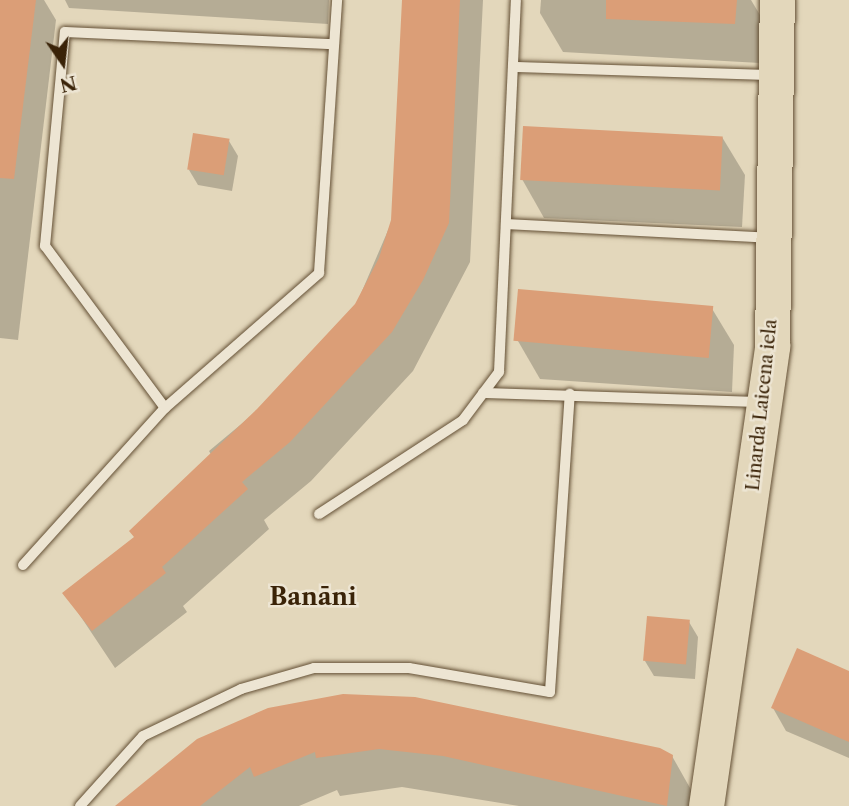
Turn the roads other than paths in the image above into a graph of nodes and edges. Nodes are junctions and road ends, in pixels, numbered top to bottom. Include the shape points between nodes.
1 (337, 0) edge
2 (516, 0) edge
3 (777, 0) edge
4 (334, 44) junction
5 (514, 67) junction
6 (777, 76) junction
7 (506, 224) junction
8 (775, 239) junction
9 (482, 393) junction
10 (570, 394) junction
11 (766, 402) junction
12 (165, 408) junction
13 (568, 425) junction
14 (582, 426) dead end
15 (318, 514) dead end
16 (23, 565) dead end
17 (80, 806) edge
18 (706, 806) edge

1 - 4 lane
2 - 5 lane
3 - 6 main road, Linarda Laicena iela
4 - 12 lane via 319,273
4 - 12 lane via 65,32 45,246
5 - 6 lane
5 - 7 lane
6 - 8 main road, Linarda Laicena iela
7 - 8 lane
7 - 9 lane via 499,372
8 - 11 main road, Linarda Laicena iela
9 - 10 lane
9 - 15 lane via 463,420
10 - 11 lane
10 - 13 lane
11 - 18 main road, Linarda Laicena iela
12 - 16 lane
13 - 14 lane
13 - 17 lane via 550,692 409,668 314,668 241,689 143,736

